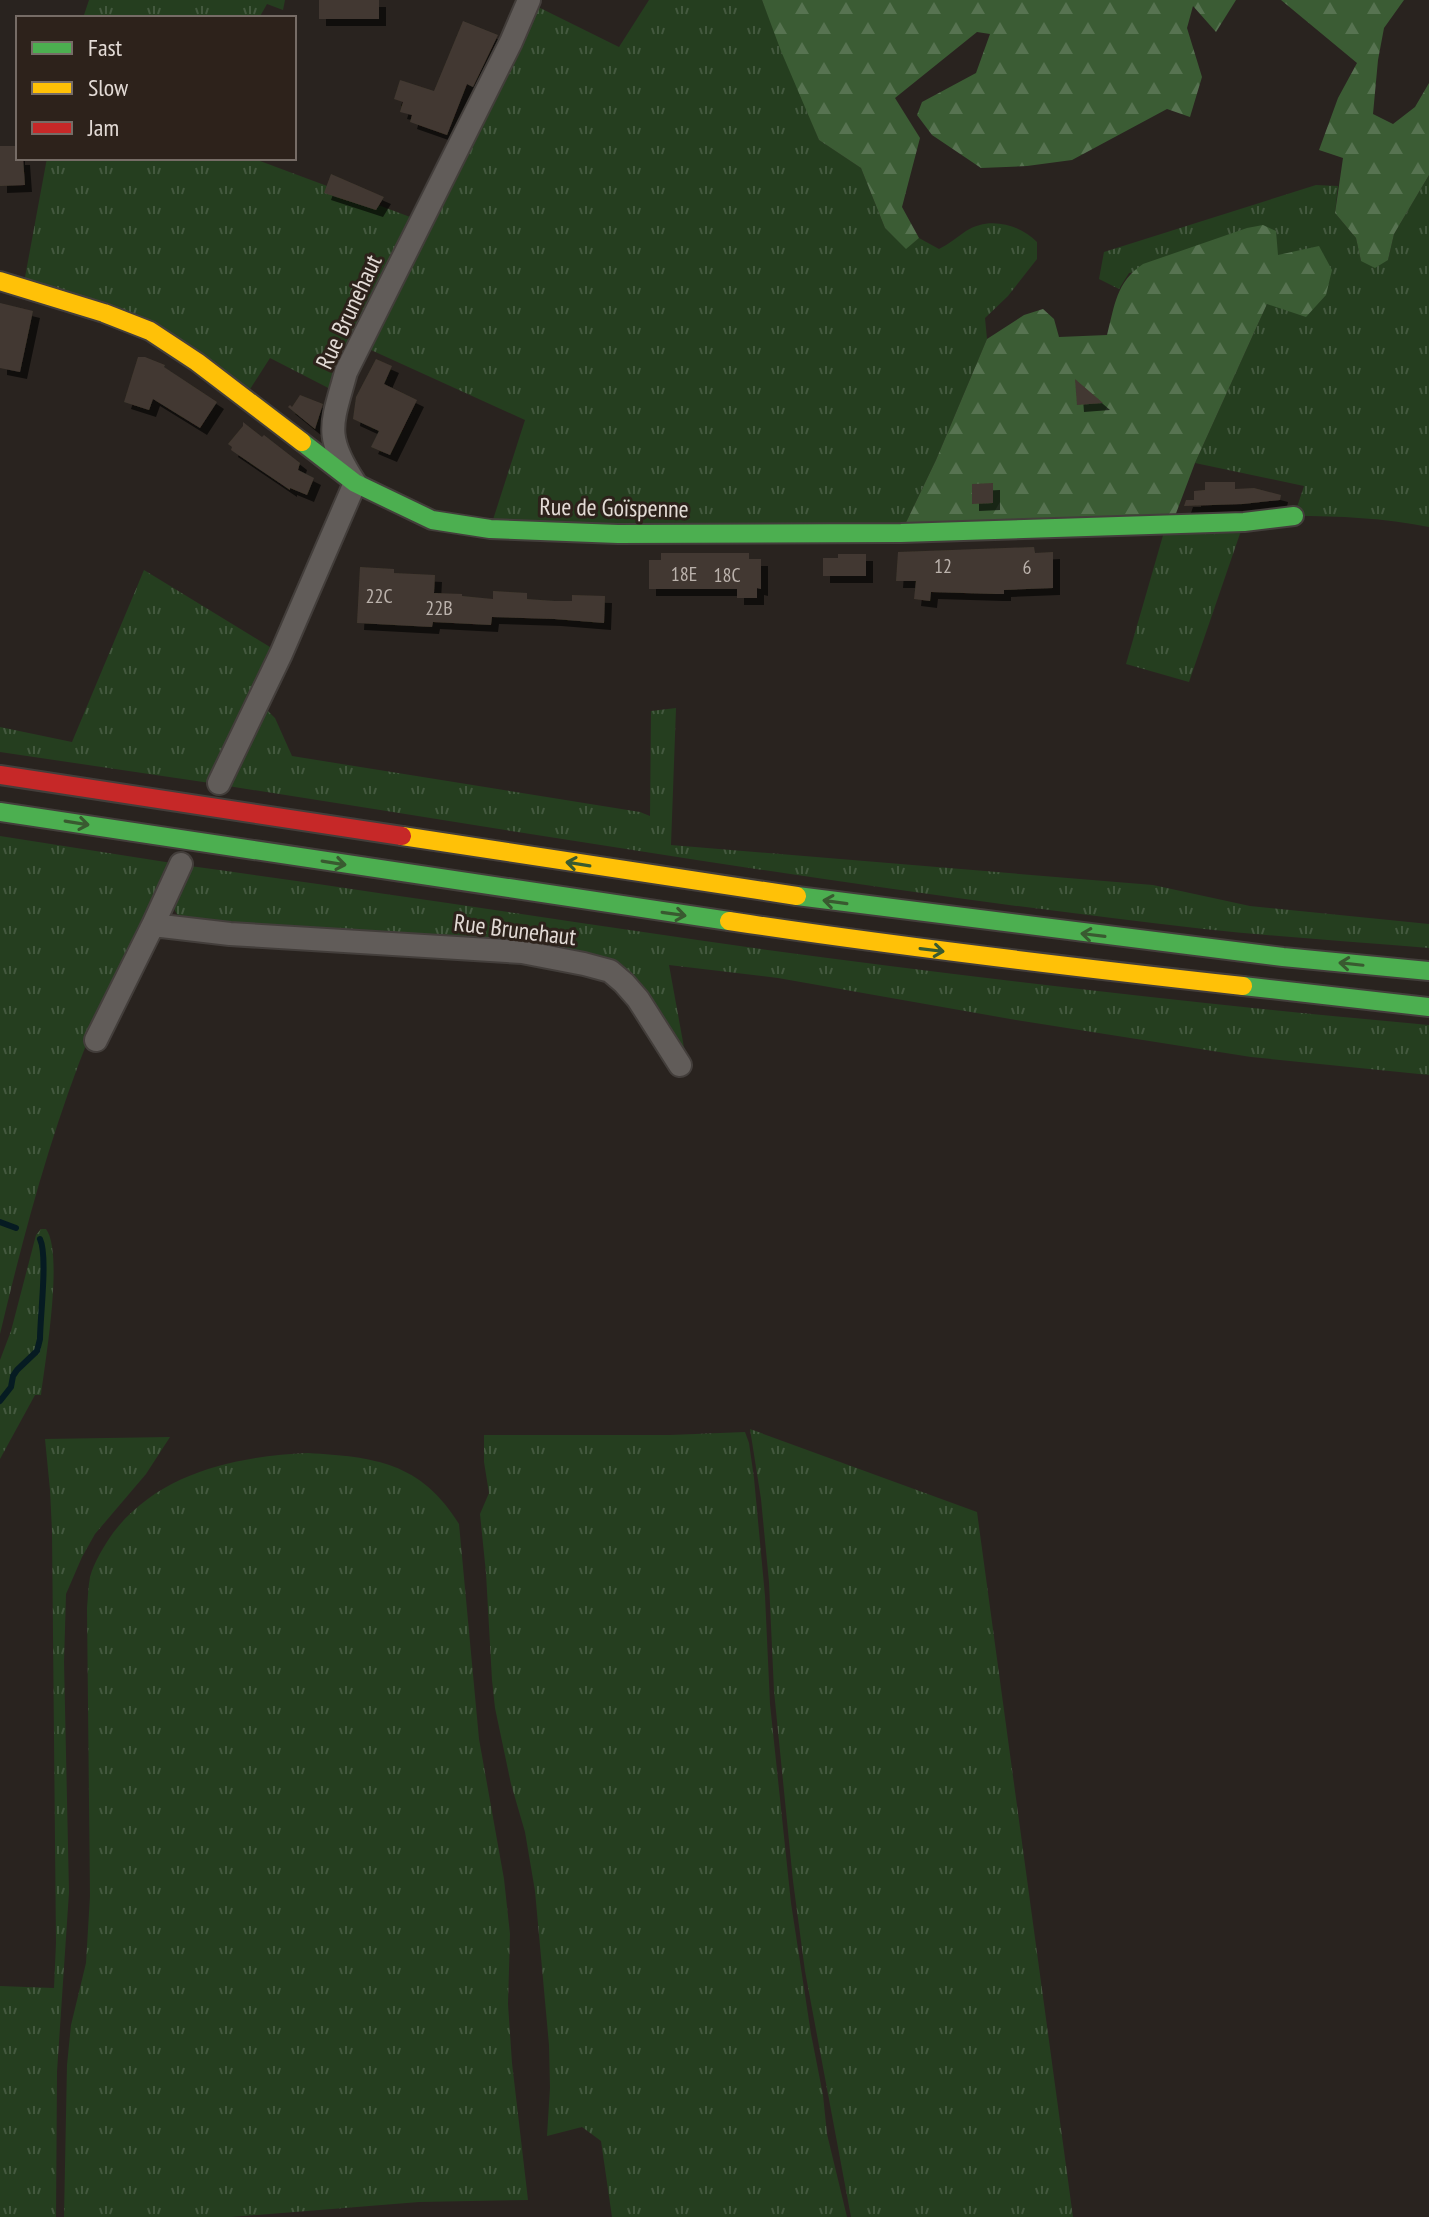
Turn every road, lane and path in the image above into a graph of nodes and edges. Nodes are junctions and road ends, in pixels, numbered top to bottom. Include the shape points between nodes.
1 (529, 0) edge
2 (0, 281) edge
3 (355, 483) junction
4 (1294, 516) dead end
5 (0, 775) edge
6 (219, 783) dead end
7 (0, 812) edge
8 (181, 864) dead end
9 (153, 925) junction
10 (1429, 971) edge
11 (1429, 1007) edge
12 (96, 1040) dead end
13 (680, 1065) dead end

1 - 3 street, Rue Brunehaut via 346,372 332,425 338,458
2 - 3 main road, Rue de Goïspenne via 150,331
3 - 4 main road, Rue de Goïspenne via 432,520 490,529 618,534 917,532
3 - 6 street
10 -> 5 main road via 858,905
7 -> 11 main road via 855,940
8 - 9 street
9 - 12 street
9 - 13 street, Rue Brunehaut via 522,952 584,964 610,971 624,983

